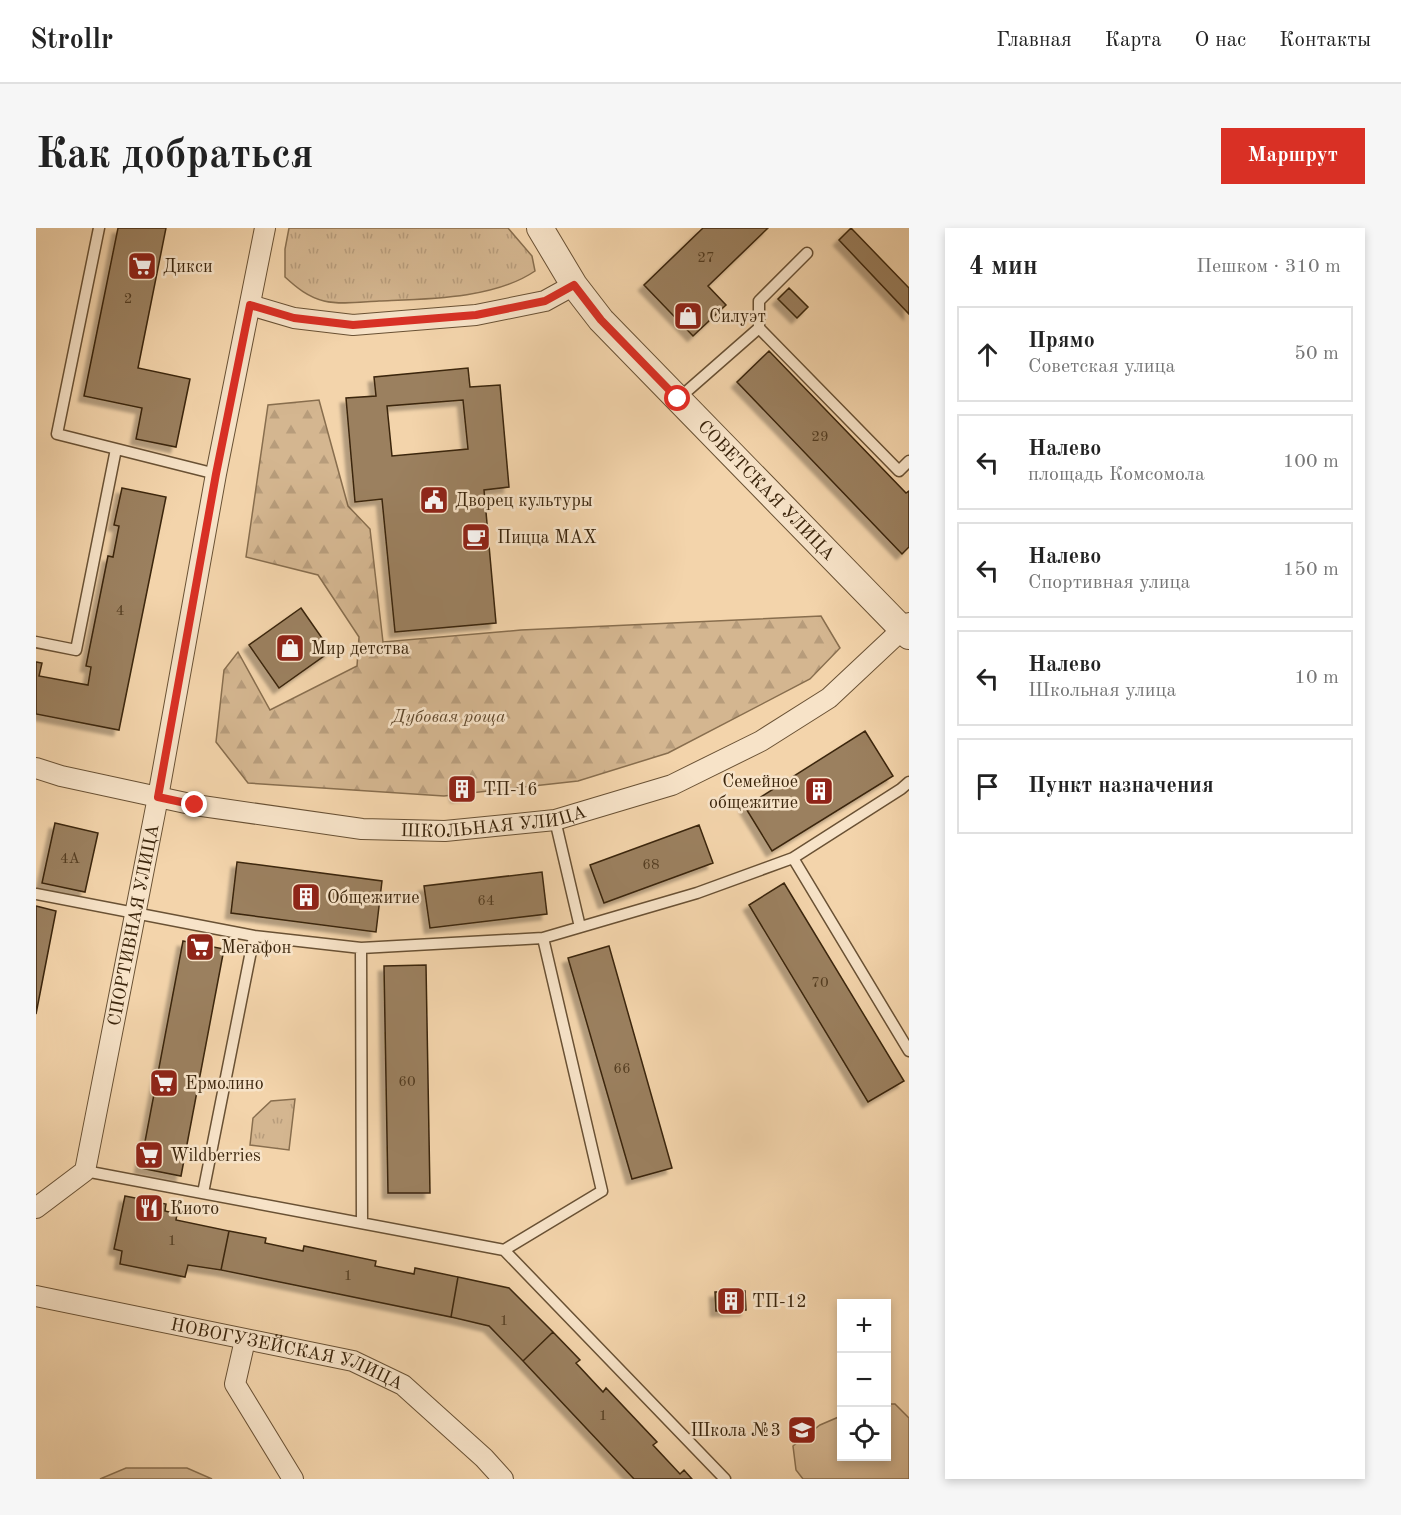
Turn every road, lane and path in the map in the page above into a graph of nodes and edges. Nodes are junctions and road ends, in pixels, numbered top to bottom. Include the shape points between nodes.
1 (99, 228) edge
2 (265, 228) edge
3 (540, 228) edge
4 (807, 254) dead end
5 (574, 285) junction
6 (250, 305) junction
7 (759, 328) junction
8 (678, 399) junction
9 (116, 449) junction
10 (909, 460) edge
11 (216, 474) junction
12 (907, 630) edge
13 (36, 642) edge
14 (36, 768) edge
15 (906, 790) edge
16 (158, 797) junction
17 (555, 820) junction
18 (793, 858) junction
19 (36, 894) edge
20 (136, 912) junction
21 (580, 927) junction
22 (254, 936) junction
23 (543, 938) junction
24 (361, 948) junction
25 (909, 1051) edge
26 (85, 1171) junction
27 (203, 1193) junction
28 (39, 1201) edge
29 (362, 1223) junction
30 (504, 1250) junction
31 (36, 1296) edge
32 (245, 1340) junction
33 (293, 1479) edge
34 (503, 1479) edge
35 (725, 1479) edge

1 - 9 lane via 57,434
2 - 6 street, СПОРТИВНАЯ УЛИЦА
3 - 5 street, СОВЕТСКАЯ УЛИЦА
4 - 7 lane via 759,301
5 - 6 street via 545,301 476,315 353,325 294,318
5 - 8 street, СОВЕТСКАЯ УЛИЦА via 601,320
6 - 11 street, СПОРТИВНАЯ УЛИЦА
7 - 8 lane
7 - 10 lane via 899,471
8 - 12 street, СОВЕТСКАЯ УЛИЦА
9 - 11 lane
9 - 13 lane via 76,650
11 - 16 street, СПОРТИВНАЯ УЛИЦА
12 - 17 street, ШКОЛЬНАЯ УЛИЦА via 829,698 761,741 672,785
14 - 16 street, ШКОЛЬНАЯ УЛИЦА
15 - 18 lane
16 - 17 street, ШКОЛЬНАЯ УЛИЦА via 362,829 445,831
16 - 20 street, СПОРТИВНАЯ УЛИЦА
17 - 21 lane
18 - 21 lane via 697,893
18 - 25 lane
19 - 20 lane
20 - 22 lane
20 - 26 street, СПОРТИВНАЯ УЛИЦА
21 - 23 lane
22 - 24 lane
22 - 27 lane
23 - 24 lane
23 - 30 lane via 602,1191
24 - 29 lane
26 - 27 lane
26 - 28 street
27 - 29 lane
29 - 30 lane
30 - 35 lane
31 - 32 street, НОВОГУЗЕЙСКАЯ УЛИЦА
32 - 33 street via 235,1384
32 - 34 street, НОВОГУЗЕЙСКАЯ УЛИЦА via 353,1361 403,1385

